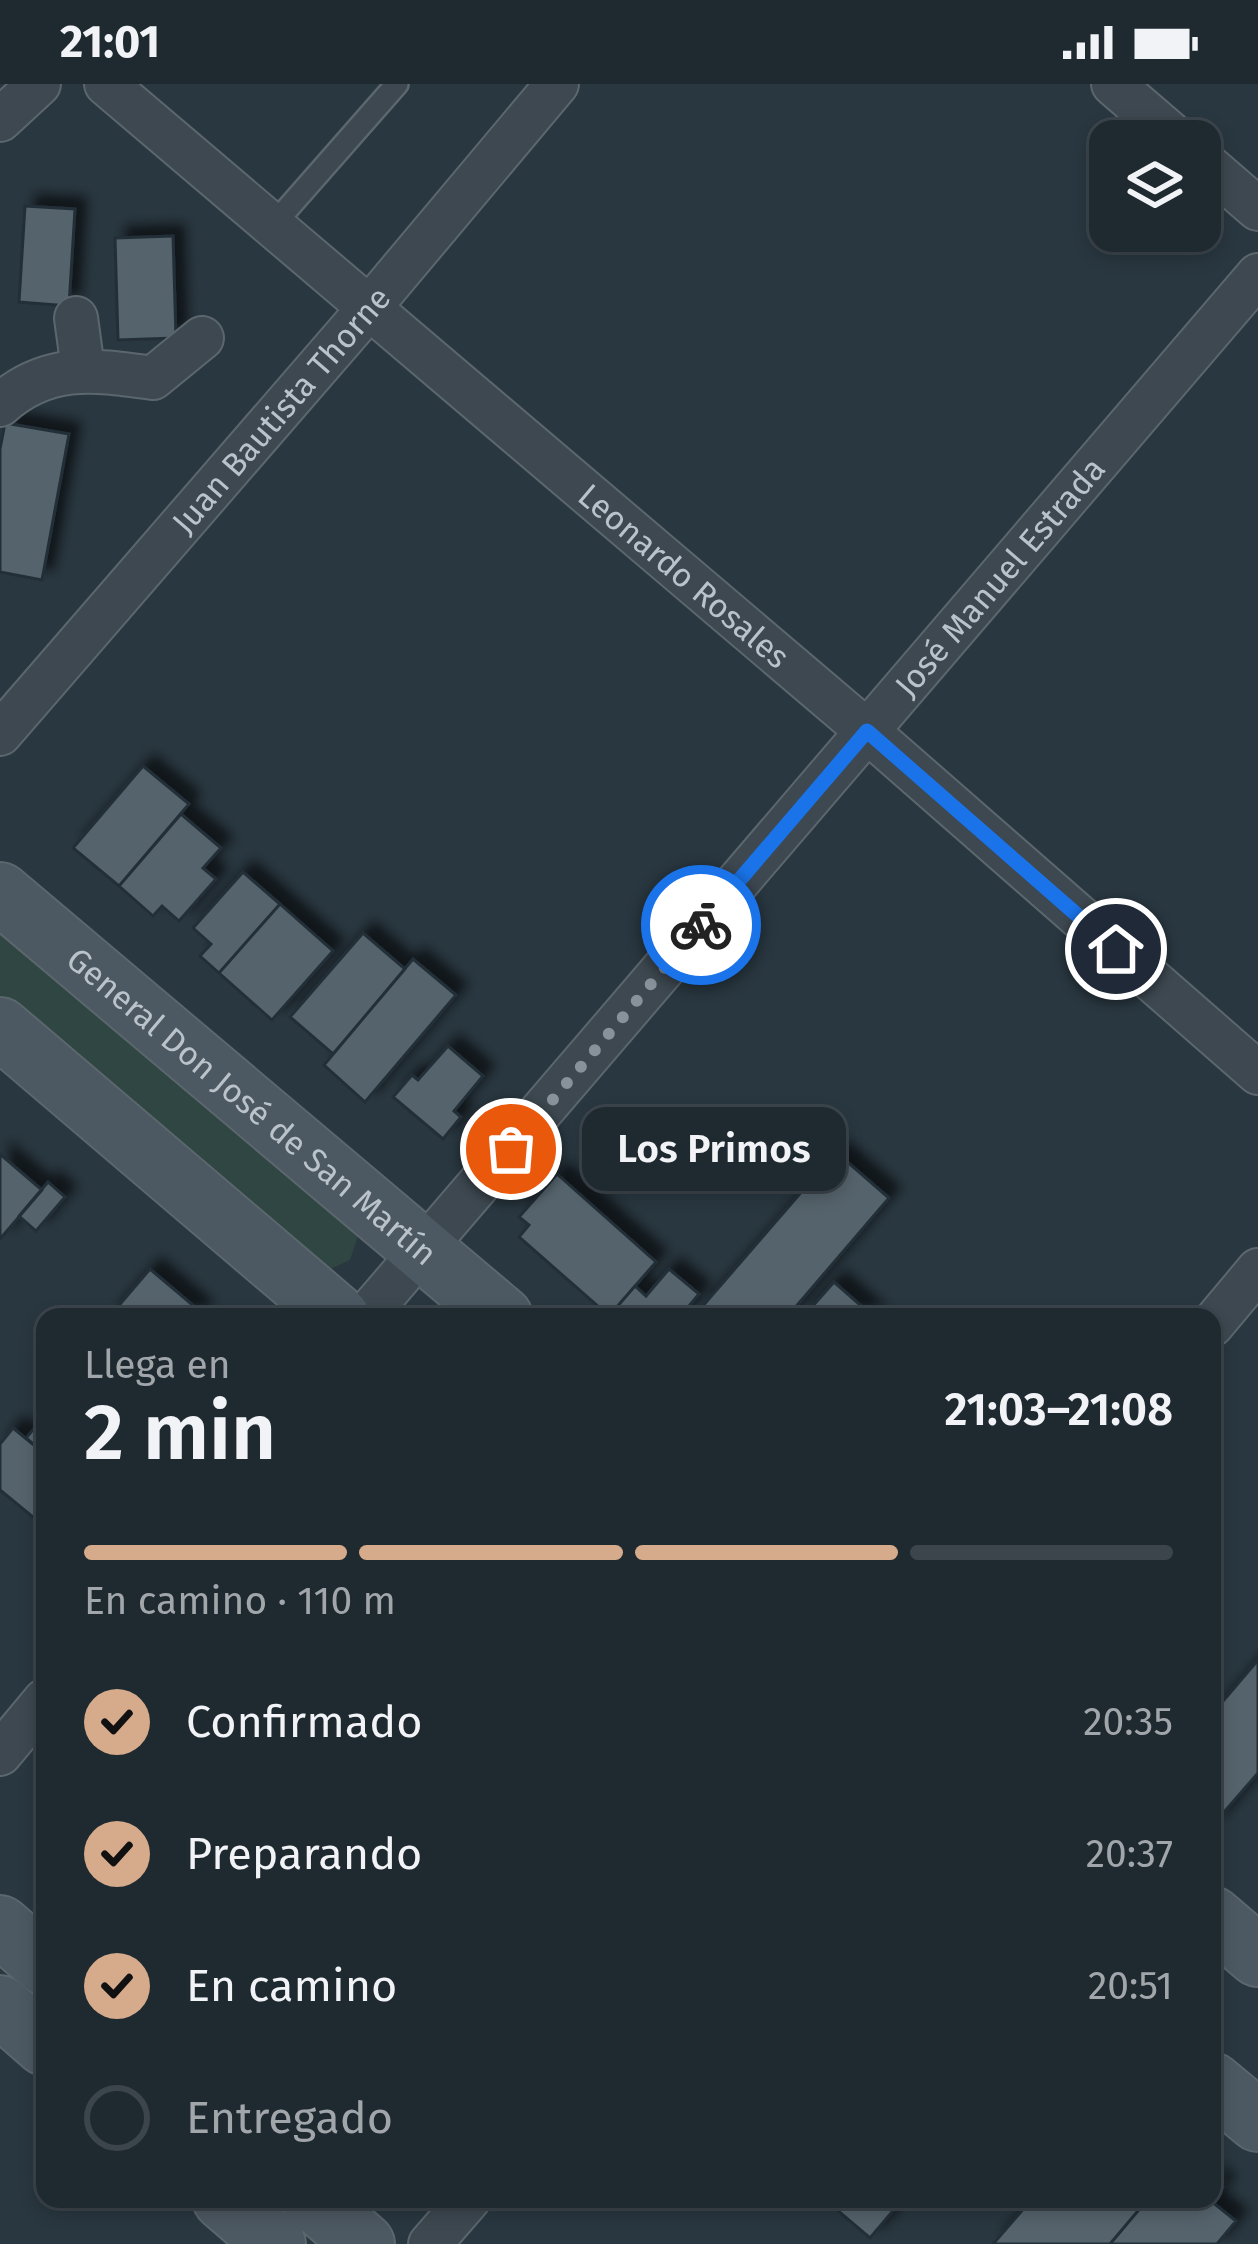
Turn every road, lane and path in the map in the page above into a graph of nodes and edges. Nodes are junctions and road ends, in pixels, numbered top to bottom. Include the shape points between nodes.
1 (39, 84) edge
2 (106, 84) edge
3 (397, 84) edge
4 (557, 84) edge
5 (1113, 84) edge
6 (0, 120) edge
7 (1155, 120) edge
8 (1221, 177) edge
9 (1258, 209) edge
10 (274, 224) junction
11 (1258, 275) edge
12 (369, 308) junction
13 (76, 318) dead end
14 (202, 338) dead end
15 (83, 369) junction
16 (0, 404) edge
17 (867, 731) junction
18 (0, 734) edge
19 (0, 893) edge
20 (0, 1028) edge
21 (1258, 1073) edge
22 (423, 1251) junction
23 (1258, 1270) edge
24 (328, 1308) edge
25 (373, 1308) edge
26 (491, 1308) edge
27 (1221, 1314) edge
28 (36, 1711) edge
29 (0, 1754) edge
30 (1221, 1925) edge
31 (0, 1926) edge
32 (1258, 1956) edge
33 (36, 1957) edge
34 (0, 2006) edge
35 (36, 2037) edge
36 (1221, 2090) edge
37 (1258, 2121) edge
38 (233, 2208) edge
39 (322, 2208) edge
40 (461, 2208) edge
41 (275, 2244) edge
42 (364, 2244) edge
43 (430, 2244) edge

1 - 6 street
2 - 10 street, Leonardo Rosales
3 - 10 lane
4 - 12 street, Juan Bautista Thorne
5 - 7 street
8 - 9 street
10 - 12 street, Leonardo Rosales
11 - 17 street, José Manuel Estrada
12 - 17 street, Leonardo Rosales
12 - 18 street, Juan Bautista Thorne
13 - 15 street
14 - 15 street via 153,378
15 - 16 street via 36,382
17 - 21 street, Leonardo Rosales
17 - 22 street, José Manuel Estrada
19 - 22 main road, General Don José de San Martín
20 - 24 main road
22 - 25 street, José Manuel Estrada
22 - 26 main road, General Don José de San Martín
23 - 27 street
28 - 29 street
30 - 32 main road
31 - 33 main road
34 - 35 main road
36 - 37 main road
38 - 41 main road
39 - 42 main road
40 - 43 street

